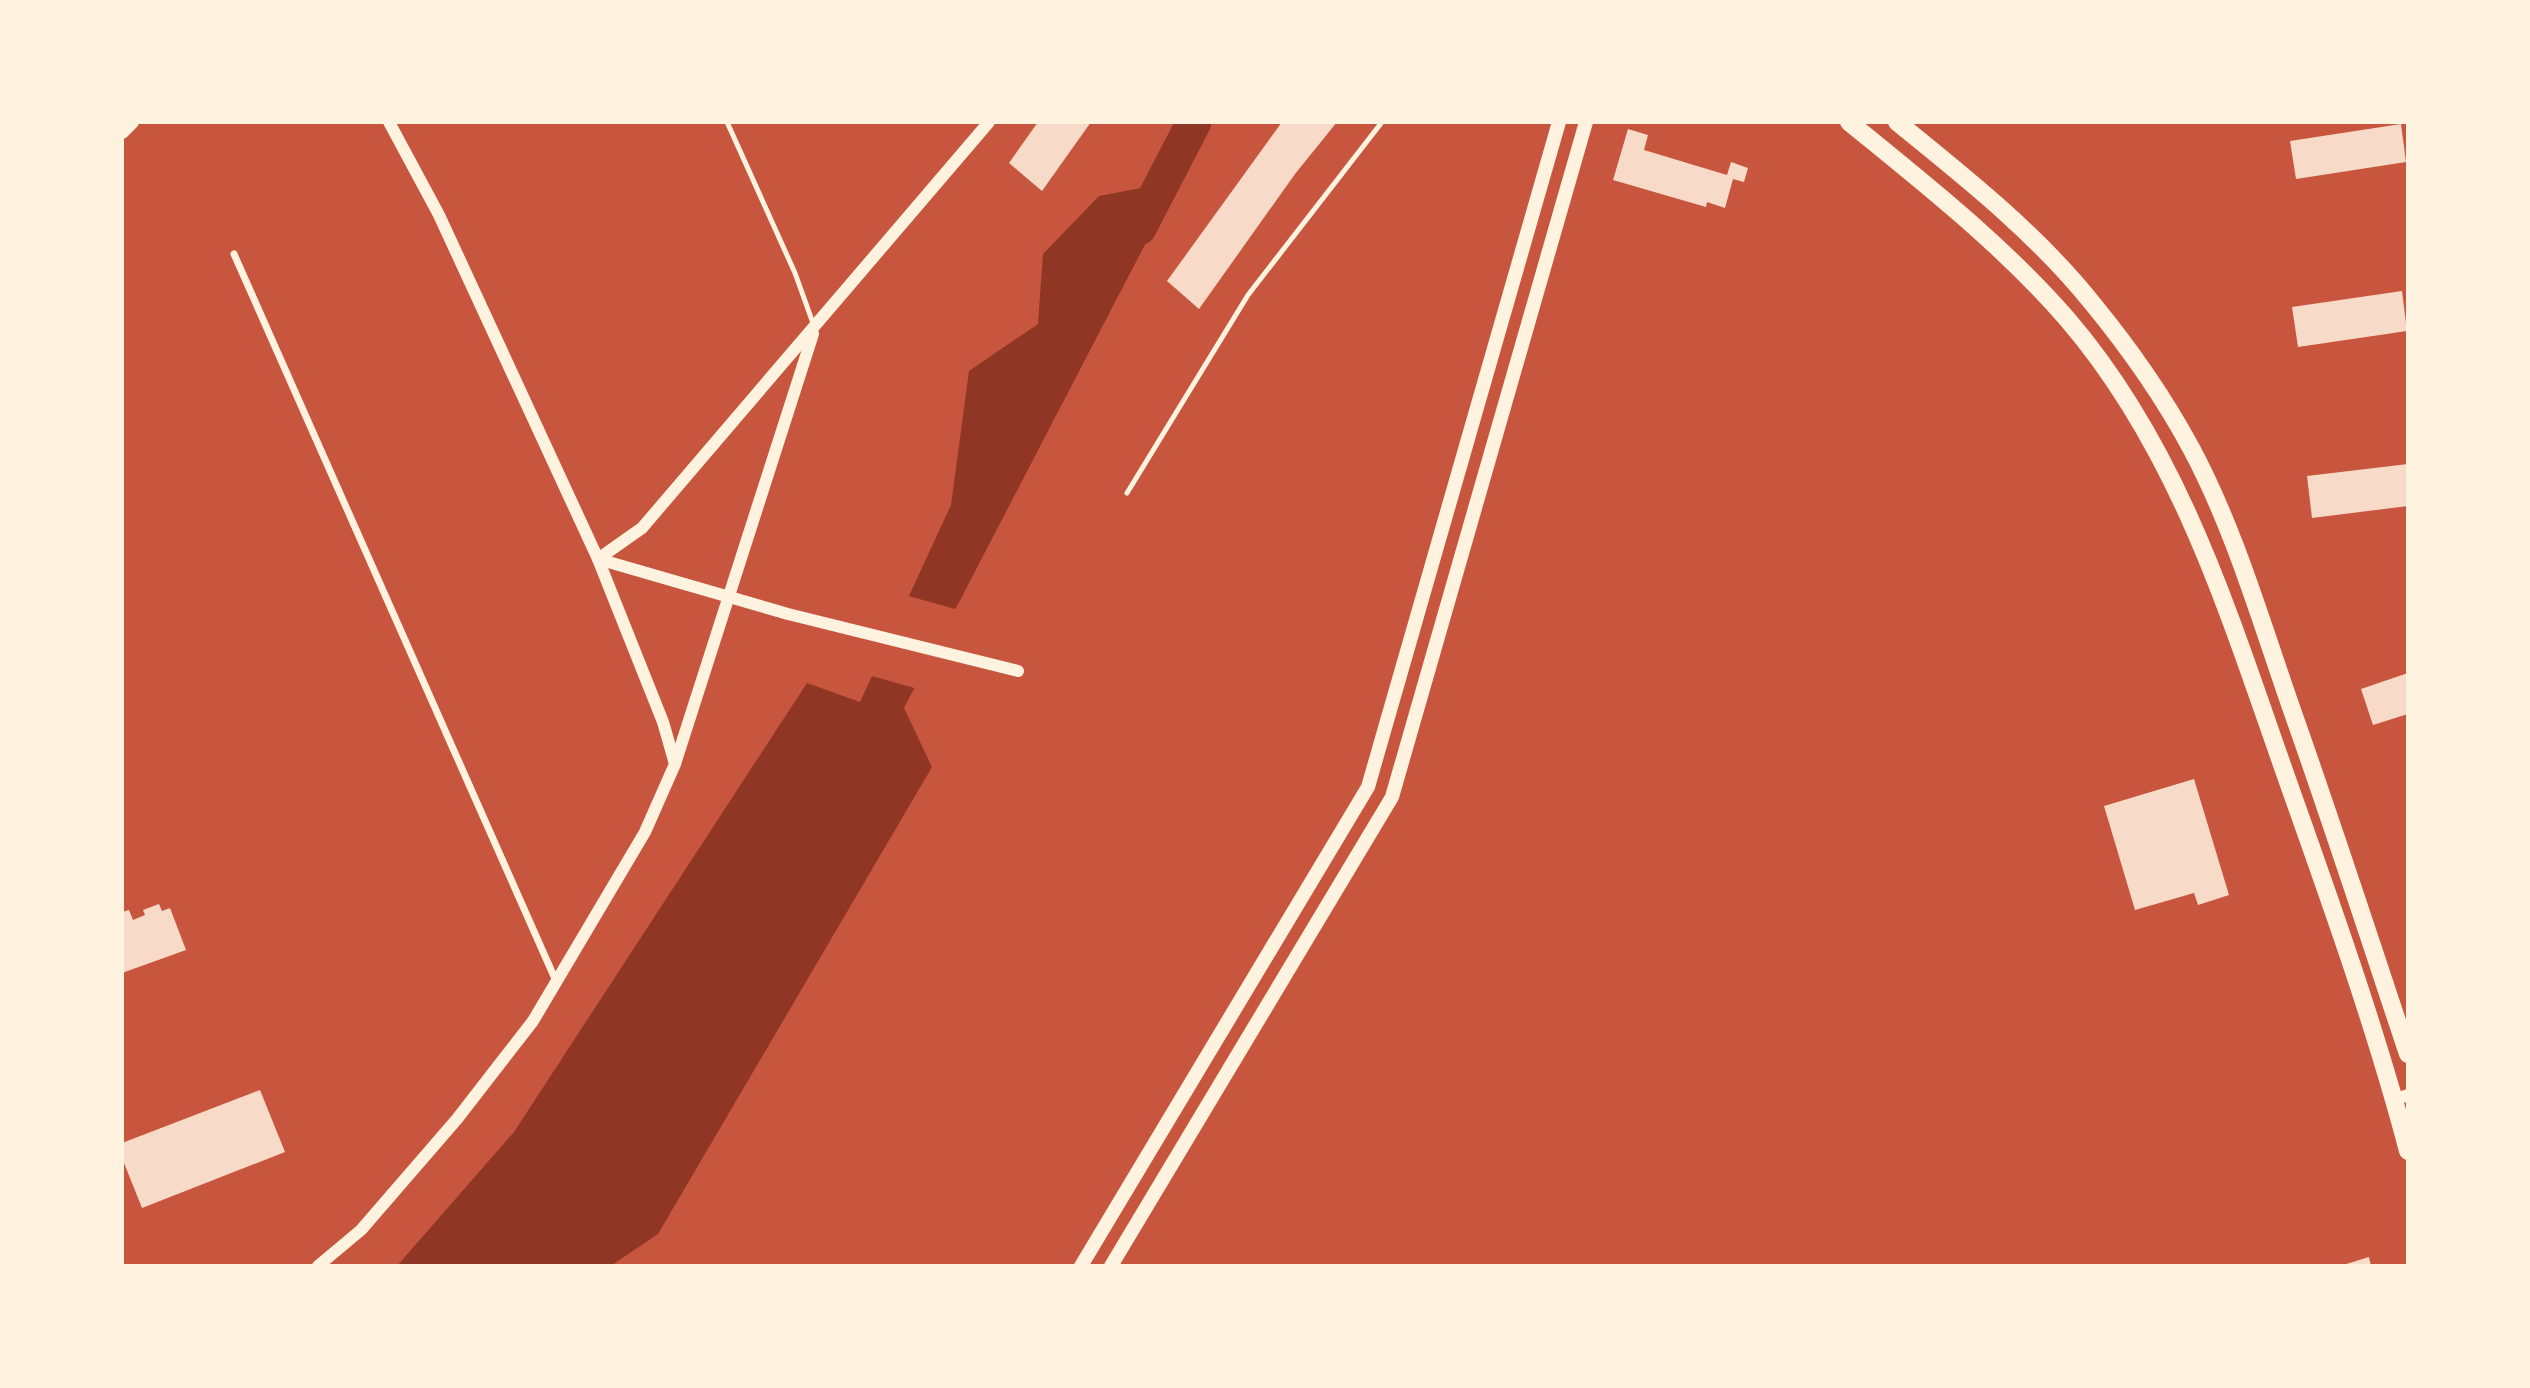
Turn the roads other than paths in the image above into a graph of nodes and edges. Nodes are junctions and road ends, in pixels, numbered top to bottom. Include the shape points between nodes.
1 (132, 122) edge
2 (389, 122) edge
3 (727, 122) edge
4 (989, 122) edge
5 (1382, 122) edge
6 (1559, 122) edge
7 (1587, 122) edge
8 (1849, 122) edge
9 (1897, 122) edge
10 (122, 132) edge
11 (234, 254) dead end
12 (815, 328) junction
13 (1127, 493) dead end
14 (598, 559) junction
15 (729, 596) junction
16 (1018, 671) dead end
17 (675, 764) junction
18 (556, 982) junction
19 (2407, 1054) edge
20 (2401, 1097) edge
21 (2407, 1151) edge
22 (318, 1265) edge
23 (1081, 1265) edge
24 (1111, 1265) edge

1 - 10 main road
2 - 14 street via 439,215
3 - 12 lane
4 - 12 street
5 - 13 lane via 1248,295
6 - 23 main road via 1368,786
7 - 24 main road via 1392,797
8 - 20 main road via 2005,252 2069,322 2162,456 2231,618
9 - 19 main road via 1988,196 2093,304 2191,449 2259,615
11 - 18 street
12 - 14 street via 642,528
12 - 15 street
14 - 15 street
14 - 17 street via 663,722
15 - 16 street
15 - 17 street
17 - 18 street via 645,832
18 - 22 street via 533,1021 457,1119 361,1230
20 - 21 main road

